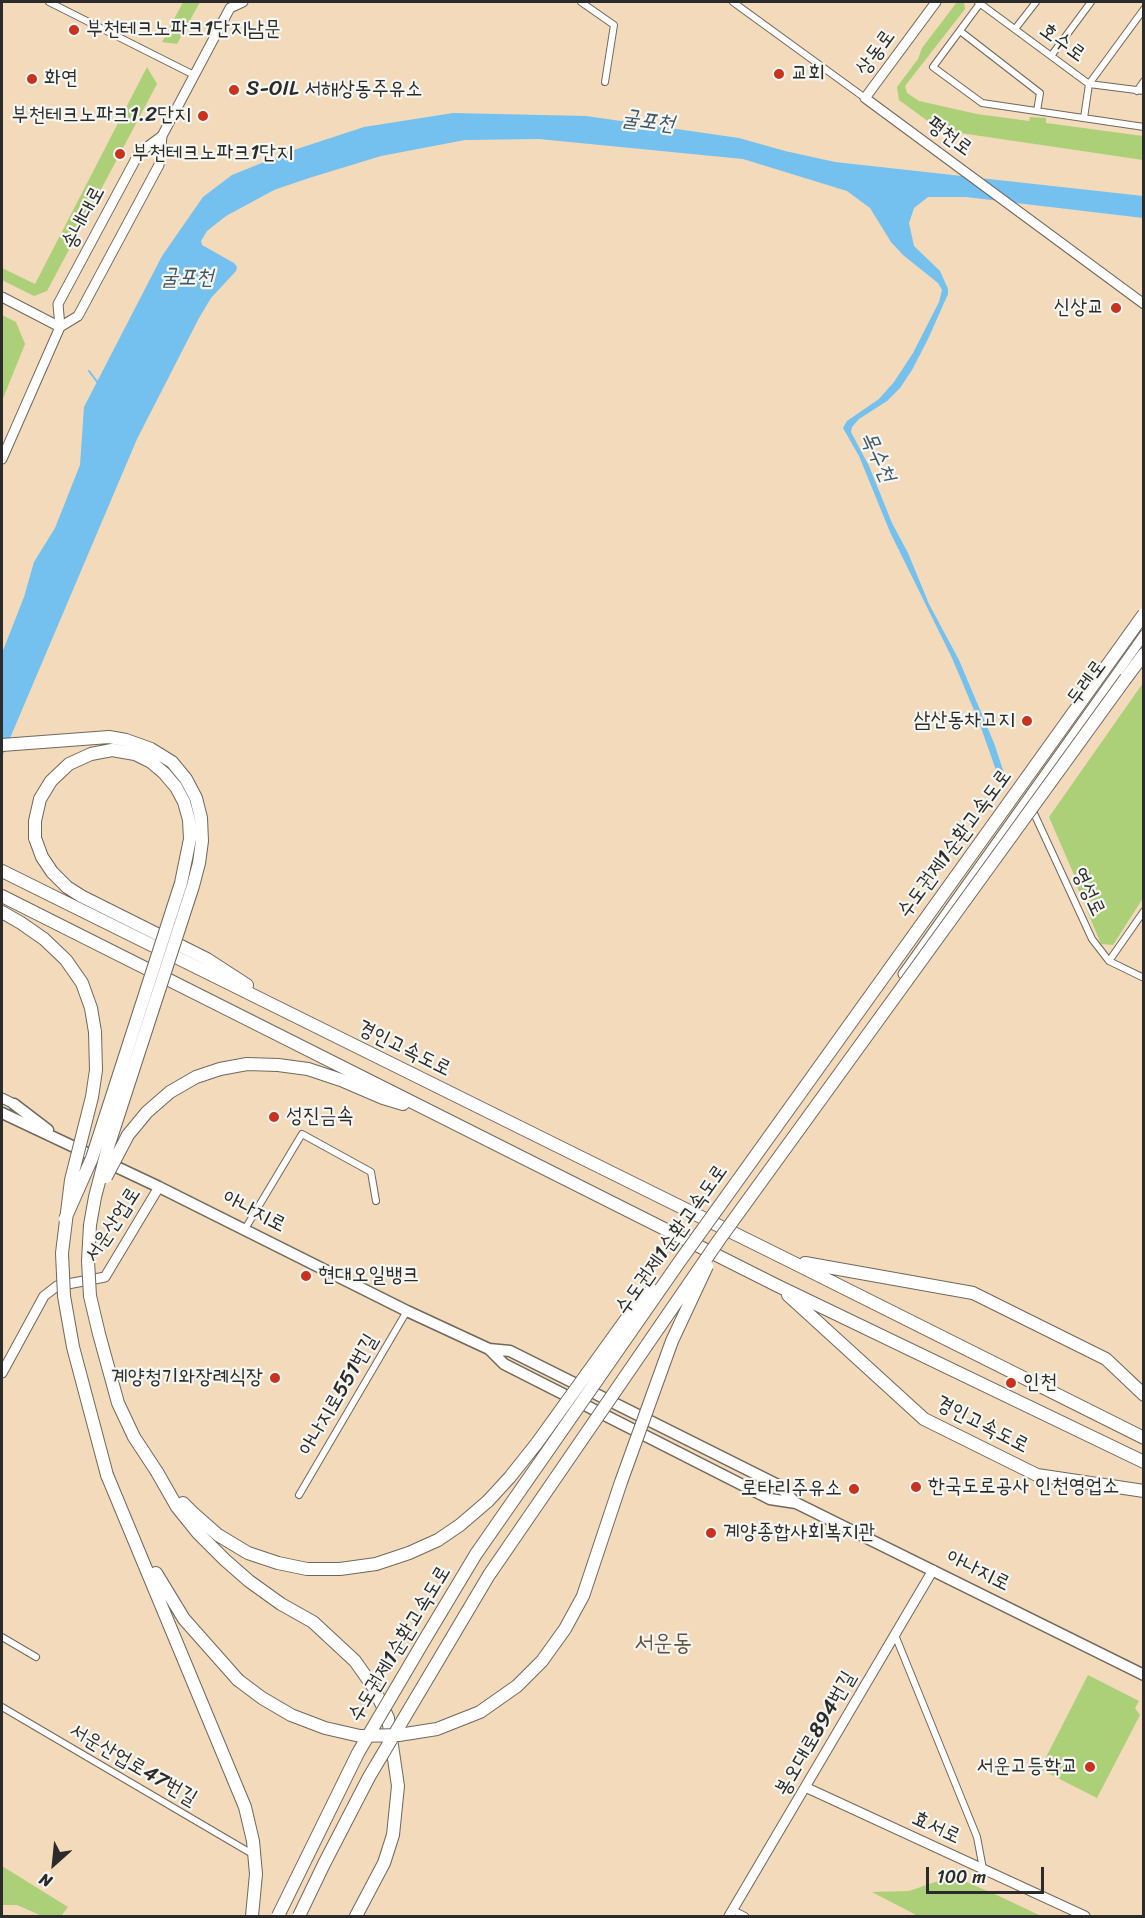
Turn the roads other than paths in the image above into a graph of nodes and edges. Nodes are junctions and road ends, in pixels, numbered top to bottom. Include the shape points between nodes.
1 (49, 2) edge
2 (243, 2) edge
3 (581, 2) edge
4 (733, 2) edge
5 (936, 2) edge
6 (980, 2) edge
7 (1036, 2) edge
8 (1091, 2) edge
9 (229, 5) edge
10 (1143, 9) edge
11 (1015, 29) junction
12 (960, 31) junction
13 (1052, 56) junction
14 (194, 75) junction
15 (1143, 81) edge
16 (605, 82) dead end
17 (1089, 84) junction
18 (1140, 91) edge
19 (865, 98) junction
20 (1037, 111) junction
21 (1084, 118) junction
22 (1143, 127) edge
23 (162, 136) junction
24 (2, 297) edge
25 (1143, 304) edge
26 (60, 327) junction
27 (2, 459) edge
28 (1143, 614) edge
29 (1143, 635) edge
30 (1143, 654) edge
31 (2, 745) edge
32 (1027, 797) junction
33 (2, 871) edge
34 (2, 896) edge
35 (1143, 911) edge
36 (2, 912) edge
37 (1109, 961) junction
38 (903, 974) dead end
39 (1143, 978) edge
40 (290, 1014) junction
41 (2, 1098) edge
42 (14, 1104) joint
43 (2, 1113) edge
44 (436, 1114) junction
45 (68, 1144) junction
46 (159, 1186) junction
47 (95, 1197) junction
48 (376, 1201) dead end
49 (65, 1219) junction
50 (245, 1229) junction
51 (718, 1240) junction
52 (680, 1261) junction
53 (790, 1261) junction
54 (778, 1286) junction
55 (408, 1311) junction
56 (2, 1373) edge
57 (1143, 1395) edge
58 (1143, 1438) edge
59 (1143, 1462) edge
60 (157, 1472) junction
61 (107, 1475) junction
62 (1143, 1491) edge
63 (299, 1495) dead end
64 (933, 1570) junction
65 (895, 1635) junction
66 (2, 1637) edge
67 (36, 1657) dead end
68 (1143, 1675) edge
69 (2, 1707) edge
70 (805, 1787) junction
71 (249, 1852) dead end
72 (984, 1870) junction
73 (731, 1913) edge
74 (252, 1917) edge
75 (278, 1917) edge
76 (299, 1917) edge
77 (356, 1917) edge
78 (745, 1917) edge
79 (1085, 1917) edge

1 - 14 street
2 - 9 street, 송내대로
3 - 16 street via 614,25
4 - 19 street, 평천로
5 - 19 street, 상동로
6 - 11 street, 호수로
6 - 12 street
7 - 11 street, 호수로
8 - 13 street
9 - 14 street, 송내대로
10 - 17 street, 호수로
11 - 13 street, 호수로
12 - 20 street via 1040,93
12 - 20 street via 933,68 982,103
13 - 17 street, 호수로
14 - 23 street, 송내대로
15 - 18 street
17 - 18 street, 호수로
17 - 21 street
19 - 25 street, 평천로
20 - 21 street
21 - 22 street
23 - 26 street, 송내대로 via 159,165 78,316
23 - 26 street, 송내대로 via 139,153 63,294 58,304
24 - 26 street
26 - 27 street, 송내대로
28 - 52 highway, 수도권제1순환고속도로, bridge
29 - 32 street, 두레로
30 - 51 highway, 수도권제1순환고속도로, bridge
31 - 47 highway, bridge via 109,737 151,749 172,762 186,779 201,818 202,841 193,886
32 - 37 street, 영성로 via 1092,939
32 - 38 street, 두레로
33 - 40 highway, 경인고속도로
34 - 44 highway, 경인고속도로
35 - 37 street
36 - 49 highway, bridge via 45,939 66,960 82,983 91,1008 96,1070
37 - 39 street, 영성로
40 - 49 highway, bridge via 207,959 81,896 47,864 35,838 35,821 40,799 51,781 69,764 112,750 151,762 165,773 184,802 190,839 181,883 92,1158
40 - 53 highway, 경인고속도로
41 - 42 street
42 - 45 main road
43 - 45 main road, 아나지로
44 - 47 highway, bridge via 308,1070 247,1064 220,1069 170,1092 147,1112 128,1135
44 - 54 highway, 경인고속도로
45 - 46 main road, 아나지로
46 - 50 main road, 아나지로
46 - 56 street, 서운산업로 via 105,1277 57,1286 44,1296
47 - 60 highway, bridge via 88,1261 93,1306 118,1403
48 - 50 street via 371,1172 302,1134
49 - 61 highway, bridge via 62,1253 66,1306
50 - 55 main road, 아나지로
51 - 61 highway, bridge via 672,1341 582,1596 565,1629 542,1661 517,1686 480,1712 438,1729 360,1736 325,1728 291,1715 238,1680 184,1619 159,1581
51 - 76 highway, 수도권제1순환고속도로, bridge via 489,1575 369,1777
52 - 60 highway, bridge via 633,1311 537,1443 489,1501 438,1540 409,1553 376,1564 340,1569 307,1569 278,1563 248,1553 218,1536
52 - 75 highway, 수도권제1순환고속도로, bridge via 470,1564 358,1753
53 - 57 highway, 경인고속도로 via 974,1293 1106,1359
53 - 58 highway, 경인고속도로
54 - 59 highway, 경인고속도로
54 - 62 highway, 경인고속도로 via 924,1419 1037,1475
55 - 63 street, 아나지로551번길
55 - 64 main road, 아나지로 via 489,1349 504,1364 770,1499 796,1503
60 - 77 highway via 177,1507 225,1560 265,1592 313,1622 355,1661 374,1688 388,1719 398,1786 393,1835 384,1863
61 - 74 highway via 245,1808 256,1874
64 - 65 street, 봉오대로894번길
64 - 68 main road, 아나지로
65 - 70 street, 봉오대로894번길
65 - 72 street via 977,1837
66 - 67 street
69 - 71 street, 서운산업로47번길
70 - 72 street, 효서로
70 - 73 street, 봉오대로894번길
72 - 79 street, 효서로
73 - 78 street

